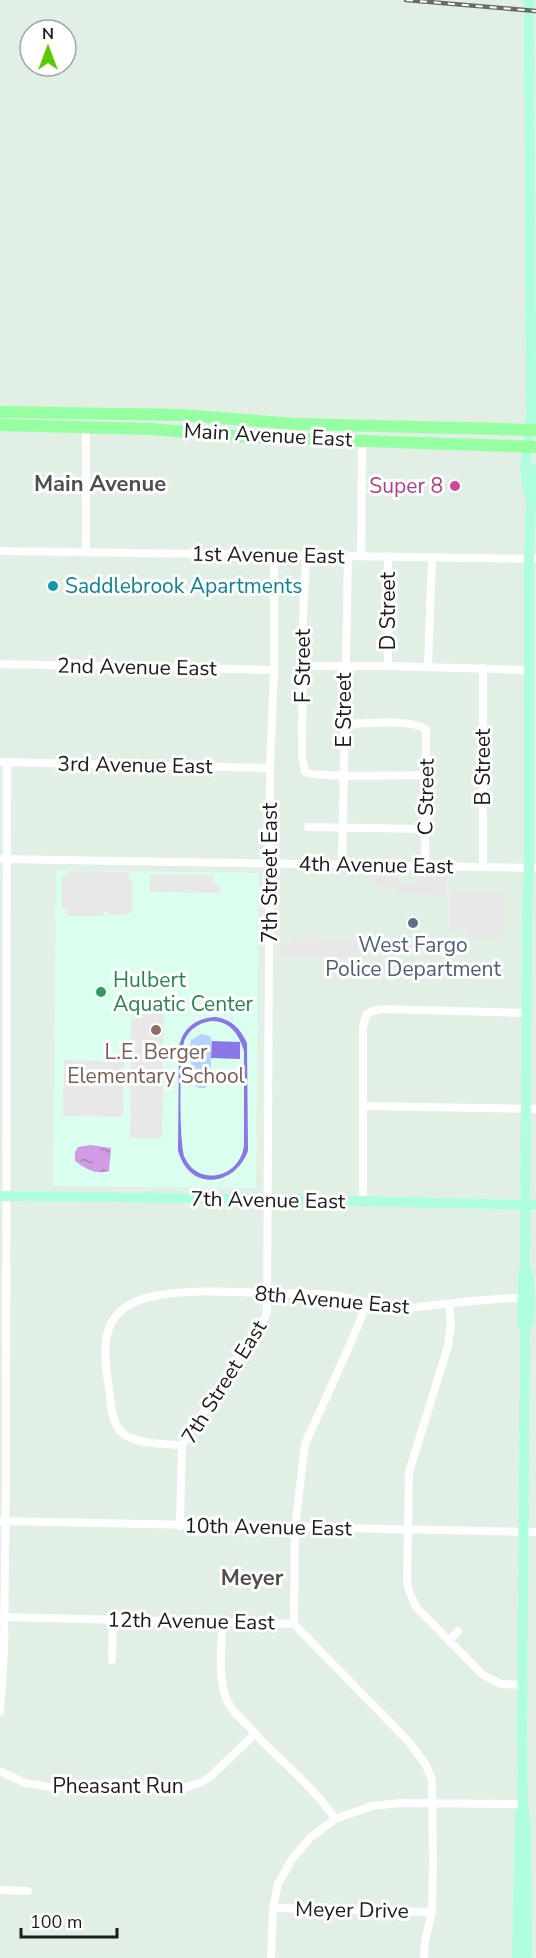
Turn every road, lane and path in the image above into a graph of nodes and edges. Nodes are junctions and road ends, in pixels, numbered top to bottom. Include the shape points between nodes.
1 (529, 0) edge
2 (0, 411) edge
3 (164, 414) junction
4 (0, 425) edge
5 (86, 427) junction
6 (436, 427) junction
7 (533, 430) edge
8 (362, 441) junction
9 (533, 446) edge
10 (536, 468) edge
11 (531, 499) junction
12 (0, 551) edge
13 (86, 552) junction
14 (274, 555) junction
15 (306, 555) junction
16 (361, 555) junction
17 (348, 556) junction
18 (388, 556) junction
19 (432, 557) junction
20 (533, 559) edge
21 (0, 664) edge
22 (304, 666) junction
23 (345, 666) junction
24 (388, 666) junction
25 (428, 667) junction
26 (483, 668) junction
27 (274, 670) junction
28 (528, 670) junction
29 (344, 724) junction
30 (532, 759) edge
31 (4, 762) edge
32 (270, 768) junction
33 (344, 775) junction
34 (427, 775) junction
35 (308, 827) dead end
36 (342, 828) junction
37 (425, 829) junction
38 (4, 859) edge
39 (270, 863) junction
40 (342, 864) junction
41 (425, 866) junction
42 (483, 867) junction
43 (533, 868) edge
44 (526, 1013) junction
45 (364, 1106) junction
46 (531, 1109) edge
47 (4, 1196) edge
48 (268, 1199) junction
49 (363, 1202) junction
50 (530, 1205) edge
51 (525, 1267) junction
52 (268, 1293) junction
53 (522, 1298) junction
54 (367, 1304) junction
55 (449, 1305) junction
56 (525, 1331) junction
57 (182, 1445) junction
58 (3, 1521) edge
59 (180, 1526) junction
60 (294, 1528) junction
61 (408, 1528) junction
62 (523, 1532) junction
63 (536, 1532) edge
64 (2, 1617) edge
65 (112, 1619) junction
66 (222, 1622) junction
67 (294, 1624) junction
68 (458, 1631) dead end
69 (449, 1641) junction
70 (112, 1660) dead end
71 (522, 1685) junction
72 (0, 1712) edge
73 (255, 1734) junction
74 (0, 1771) edge
75 (433, 1803) junction
76 (523, 1804) junction
77 (335, 1819) junction
78 (0, 1890) edge
79 (28, 1891) dead end
80 (273, 1908) junction
81 (432, 1912) junction
82 (271, 1958) edge
83 (424, 1958) edge
84 (517, 1958) edge
85 (527, 1958) edge

1 - 7 main road
2 - 3 main road, Main Avenue East
3 - 5 main road via 146,419 97,420
3 - 6 main road, Main Avenue East via 296,424
4 - 5 main road, Main Avenue East
5 - 8 main road, Main Avenue East
5 - 13 street
6 - 7 main road, Main Avenue East
6 - 8 main road via 417,432 370,432
7 - 9 main road
8 - 9 main road, Main Avenue East
8 - 16 street
9 - 11 main road via 526,486
10 - 11 main road
11 - 20 main road
12 - 13 street, 1st Avenue East
13 - 14 street, 1st Avenue East
14 - 15 street, 1st Avenue East
14 - 27 street, 7th Street East
15 - 17 street, 1st Avenue East
15 - 22 street, F Street
16 - 17 street, 1st Avenue East
16 - 18 street, 1st Avenue East
17 - 23 street, E Street
18 - 19 street, 1st Avenue East
18 - 24 street, D Street
19 - 20 street, 1st Avenue East
19 - 25 street
20 - 28 main road
21 - 27 street, 2nd Avenue East
22 - 23 street
22 - 33 street, F Street via 305,772
23 - 24 street
23 - 29 street, E Street
24 - 25 street
25 - 26 street
26 - 28 street
26 - 42 street, B Street
27 - 32 street, 7th Street East
28 - 30 main road
29 - 33 street, E Street
29 - 34 street, C Street via 407,724 425,728
30 - 43 main road
31 - 32 street, 3rd Avenue East
31 - 38 street
32 - 39 street, 7th Street East
33 - 34 street
33 - 36 street, E Street
34 - 37 street, C Street
35 - 36 street
36 - 37 street
36 - 40 street, E Street
37 - 41 street, C Street
38 - 39 street, 4th Avenue East
38 - 47 street
39 - 40 street, 4th Avenue East
39 - 48 street, 7th Street East
40 - 41 street, 4th Avenue East
41 - 42 street, 4th Avenue East
42 - 43 street, 4th Avenue East
43 - 44 main road
44 - 45 street via 372,1011 366,1015 363,1027
44 - 46 main road
45 - 46 street
45 - 49 street
46 - 50 main road
47 - 48 main road, 7th Avenue East
47 - 58 street
48 - 49 main road, 7th Avenue East
48 - 52 street, 7th Street East
49 - 50 main road, 7th Avenue East
50 - 51 main road
51 - 53 main road
51 - 56 main road via 529,1276 529,1324
52 - 54 street, 8th Avenue East via 332,1295
52 - 57 street, 7th Street East via 263,1322
52 - 57 street, 8th Avenue East via 186,1292 154,1296 129,1305 109,1327 104,1344 105,1368 118,1428 152,1444
53 - 55 street, 8th Avenue East
53 - 56 main road
54 - 55 street, 8th Avenue East via 402,1309
54 - 60 street via 305,1444
55 - 61 street via 448,1346 409,1472
56 - 62 main road
57 - 59 street, 7th Street East
58 - 59 street, 10th Avenue East
58 - 64 street
59 - 60 street, 10th Avenue East
60 - 61 street, 10th Avenue East
60 - 67 street
61 - 62 street, 10th Avenue East
61 - 69 street via 408,1591 417,1607
62 - 63 street, 10th Avenue East
62 - 71 main road
64 - 65 street, 12th Avenue East
64 - 72 street
65 - 66 street, 12th Avenue East
65 - 70 street
66 - 67 street, 12th Avenue East
66 - 73 street via 226,1699
67 - 75 street, 12th Avenue East via 414,1747 432,1780
68 - 69 street
69 - 71 street via 492,1681
71 - 76 main road
73 - 74 street, Pheasant Run via 211,1776 181,1789 44,1786 25,1783
73 - 77 street
75 - 76 street
75 - 77 street via 372,1806
75 - 81 street, 12th Avenue East
76 - 84 main road via 519,1819
76 - 85 main road
77 - 80 street via 310,1838 292,1859 278,1884
78 - 79 street
80 - 81 street, Meyer Drive
80 - 82 street
81 - 83 street, 12th Avenue East

